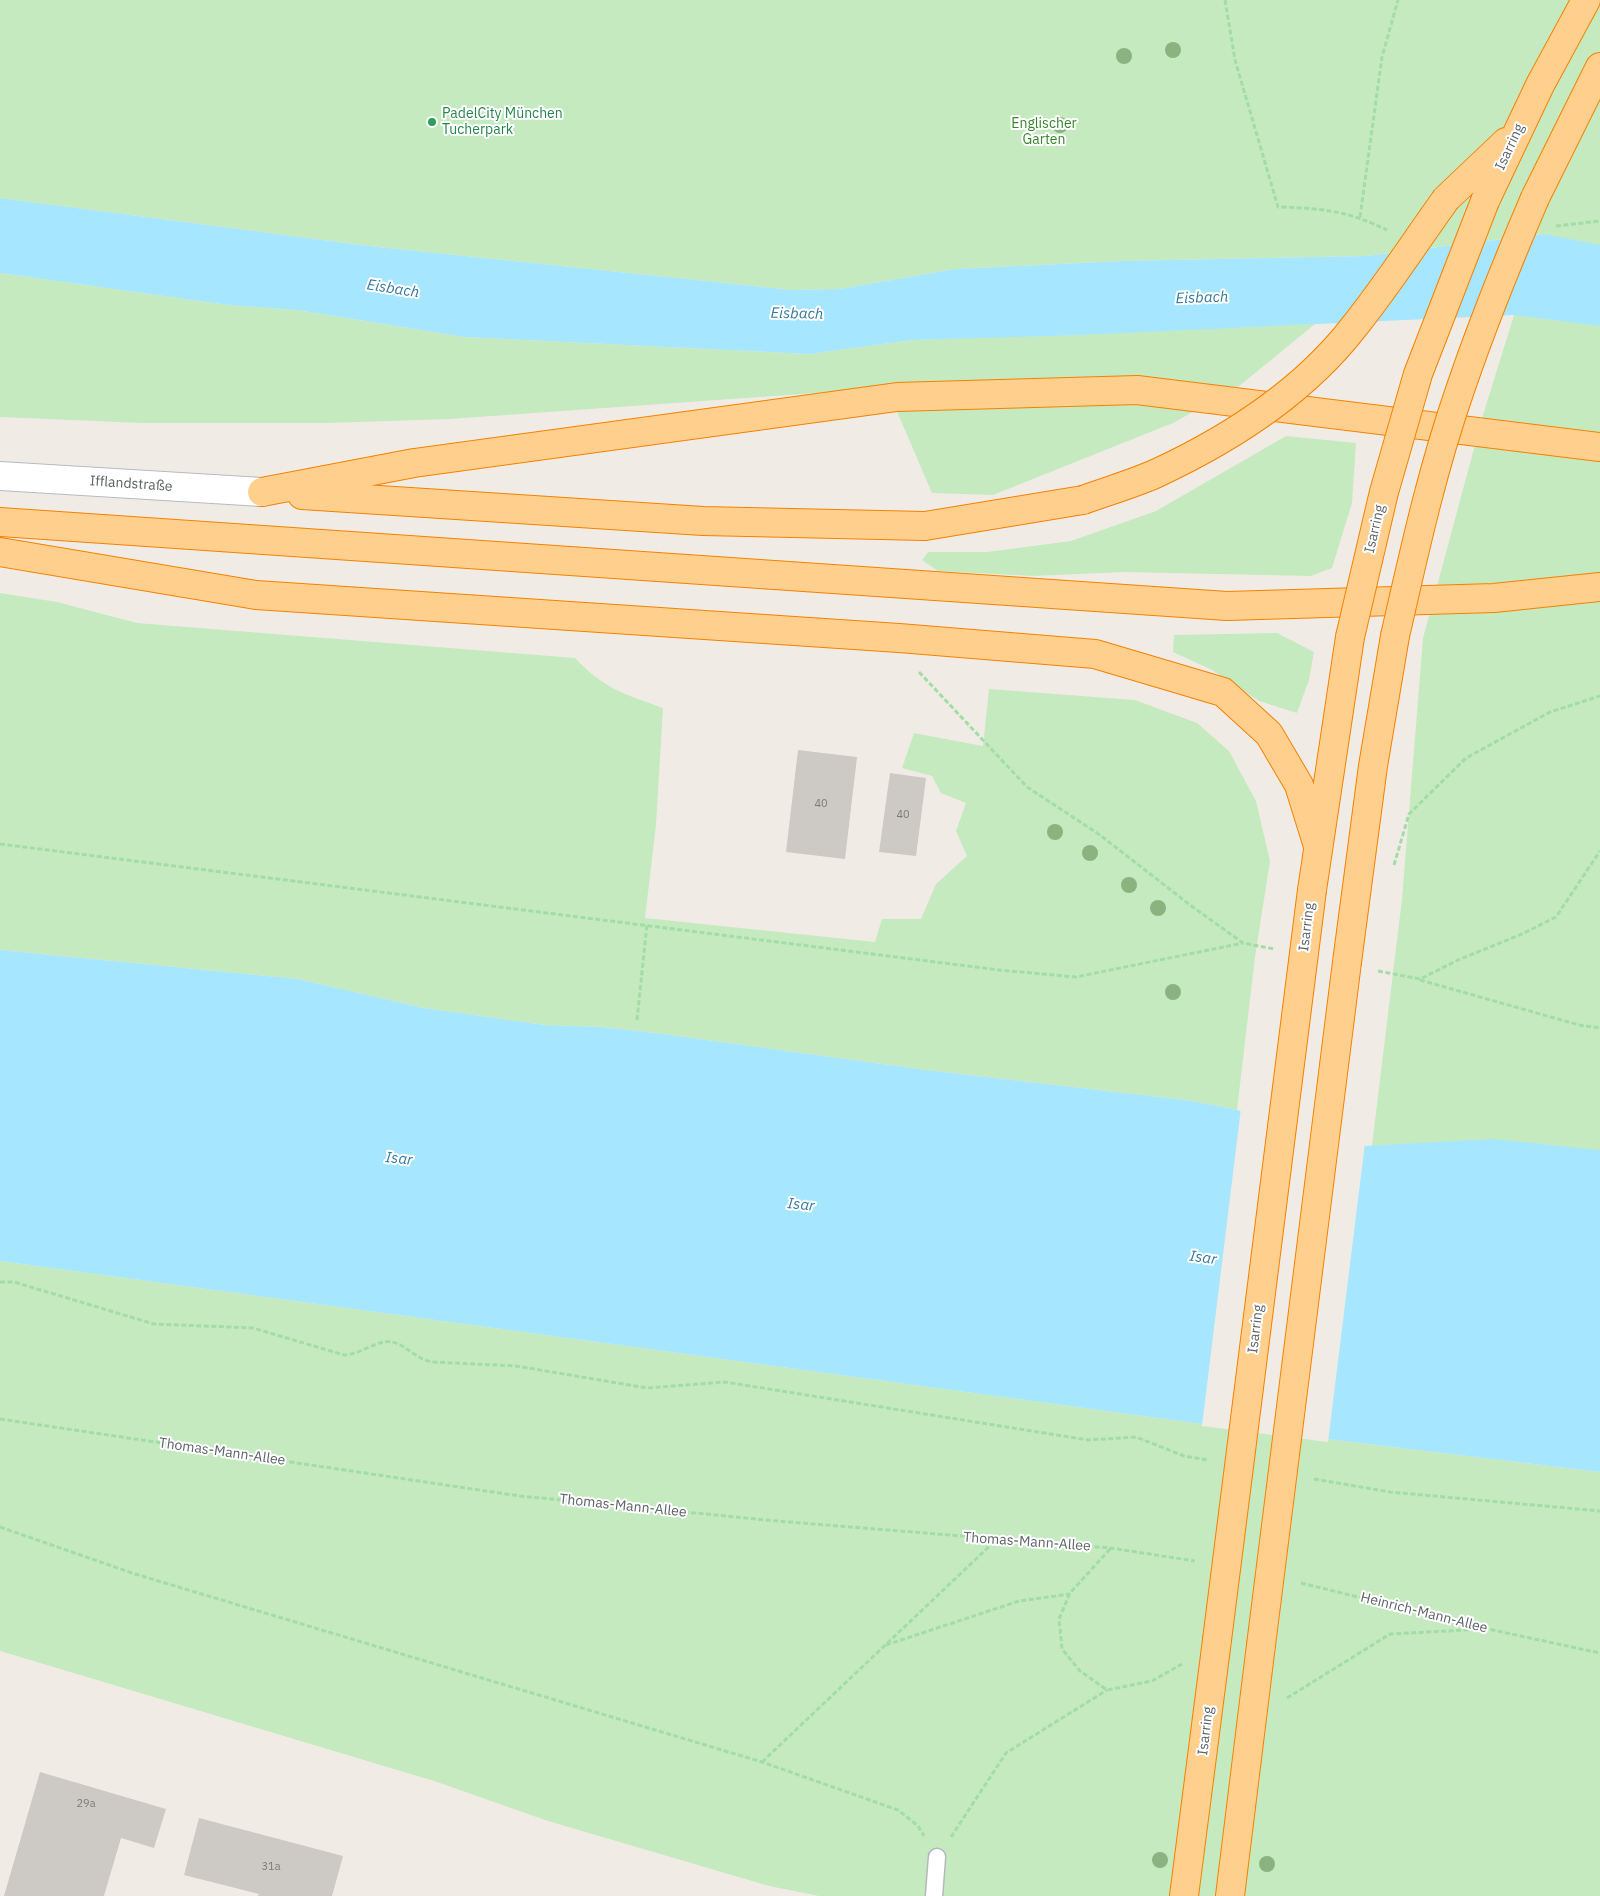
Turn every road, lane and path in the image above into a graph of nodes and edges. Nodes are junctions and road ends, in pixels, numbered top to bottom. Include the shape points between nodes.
1 (1225, 0) edge
2 (1398, 0) edge
3 (1586, 0) edge
4 (1600, 67) edge
5 (1516, 133) junction
6 (1278, 207) dead end
7 (1360, 217) dead end
8 (1600, 217) edge
9 (1600, 221) edge
10 (1600, 447) edge
11 (0, 476) edge
12 (262, 492) junction
13 (0, 522) edge
14 (0, 552) edge
15 (1600, 587) edge
16 (917, 670) dead end
17 (1600, 696) edge
18 (1027, 787) dead end
19 (0, 844) edge
20 (1318, 846) junction
21 (1392, 871) dead end
22 (647, 924) junction
23 (1243, 943) dead end
24 (1420, 979) dead end
25 (637, 1020) dead end
26 (1600, 1028) edge
27 (0, 1282) edge
28 (0, 1419) edge
29 (1213, 1461) dead end
30 (1311, 1478) dead end
31 (1600, 1511) edge
32 (0, 1527) edge
33 (997, 1540) junction
34 (1110, 1548) junction
35 (1203, 1562) dead end
36 (1297, 1582) dead end
37 (1070, 1594) junction
38 (1488, 1629) junction
39 (883, 1646) junction
40 (1600, 1653) edge
41 (1185, 1662) dead end
42 (1107, 1690) junction
43 (1280, 1702) dead end
44 (762, 1762) junction
45 (938, 1857) junction
46 (934, 1896) edge
47 (1184, 1896) edge
48 (1230, 1896) edge

1 - 6 path via 1235,60
2 - 7 path via 1382,57
3 - 5 highway, Isarring
4 - 48 highway, bridge via 1535,198 1460,390 1426,502 1395,636 1356,896
5 - 12 highway, bridge via 1446,199 1353,329 1311,374 1254,419 1205,448 1156,473 1082,500 925,526 703,521
5 - 20 highway, Isarring, bridge via 1485,201 1418,374 1384,492 1350,638
8 - 9 path via 1593,221
10 - 12 highway via 1136,390 897,397 414,463
11 - 12 main road, Ifflandstraße
13 - 15 highway via 1227,606 1494,598
14 - 20 highway via 256,595 1095,654 1223,692 1269,734 1299,785
16 - 18 path
17 - 21 path via 1550,712 1466,758 1409,814
19 - 22 path
20 - 47 highway, Isarring, bridge
22 - 23 path via 1076,977
22 - 25 path
24 - 26 path via 1579,1025
27 - 29 path via 14,1282 154,1324 253,1328 344,1355 358,1354 382,1342 393,1342 422,1361 516,1366 647,1388 726,1382 1088,1440 1136,1437 1184,1456
28 - 33 path, Thomas-Mann-Allee via 520,1496
30 - 31 path via 1390,1492
32 - 44 path via 135,1574
33 - 34 path, Thomas-Mann-Allee
33 - 39 path
34 - 35 path, Thomas-Mann-Allee
34 - 37 path
36 - 38 path, Heinrich-Mann-Allee
37 - 39 path via 1019,1601
37 - 42 path via 1059,1619 1062,1649 1080,1671
38 - 40 path, Heinrich-Mann-Allee
38 - 43 path via 1390,1634
39 - 44 path
41 - 42 path via 1152,1681
42 - 45 path via 1006,1754
44 - 45 path via 898,1810 918,1826
45 - 46 lane

